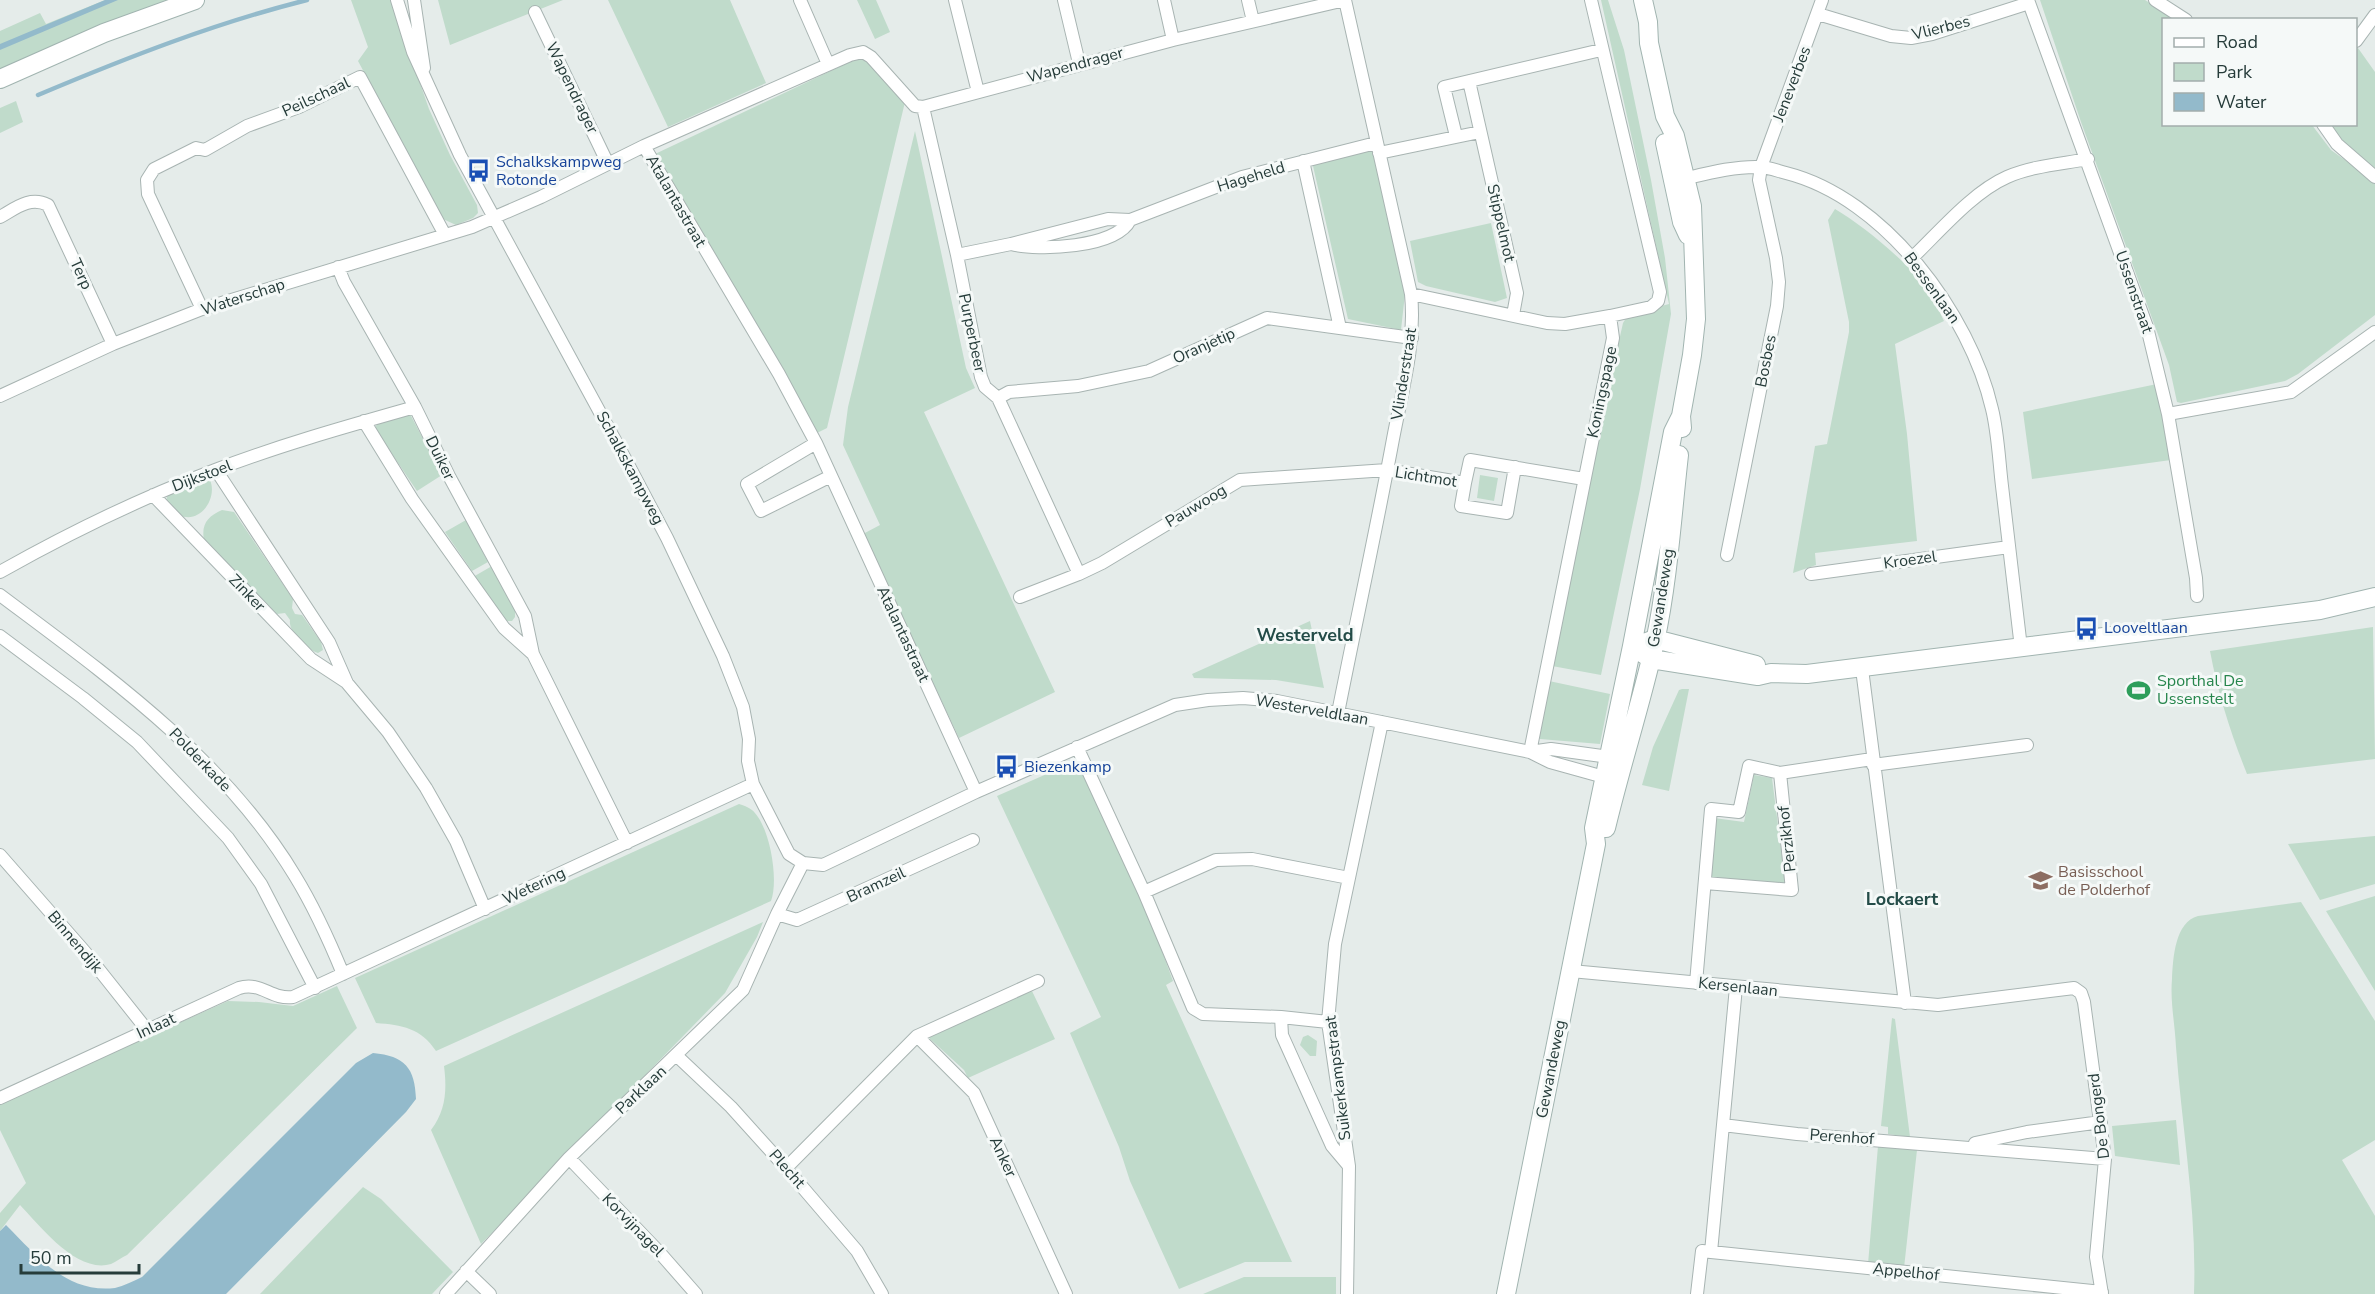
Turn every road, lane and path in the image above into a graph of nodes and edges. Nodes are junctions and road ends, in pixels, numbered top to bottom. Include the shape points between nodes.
1 (195, 0) edge
2 (397, 0) edge
3 (414, 0) edge
4 (800, 0) edge
5 (955, 0) edge
6 (1064, 0) edge
7 (1164, 0) edge
8 (1248, 0) edge
9 (1346, 0) edge
10 (1591, 0) edge
11 (1631, 0) edge
12 (1643, 0) edge
13 (1822, 0) edge
14 (2155, 0) edge
15 (2029, 1) edge
16 (536, 12) dead end
17 (1818, 14) junction
18 (2375, 15) edge
19 (2183, 18) edge
20 (1252, 21) junction
21 (2357, 38) edge
22 (1173, 40) junction
23 (1649, 43) junction
24 (1601, 50) junction
25 (1079, 63) junction
26 (828, 64) junction
27 (0, 80) edge
28 (427, 81) junction
29 (1469, 81) junction
30 (978, 92) junction
31 (923, 107) junction
32 (2324, 126) edge
33 (1480, 132) junction
34 (1455, 136) junction
35 (644, 146) junction
36 (1378, 148) junction
37 (2088, 159) junction
38 (1303, 162) junction
39 (608, 164) junction
40 (1761, 167) junction
41 (2375, 177) edge
42 (1680, 180) junction
43 (0, 217) edge
44 (493, 218) junction
45 (1130, 220) junction
46 (445, 235) junction
47 (1011, 244) junction
48 (957, 255) junction
49 (1913, 257) junction
50 (338, 267) junction
51 (1411, 294) junction
52 (202, 309) junction
53 (1513, 315) junction
54 (1610, 316) junction
55 (1340, 328) junction
56 (2375, 332) edge
57 (1412, 338) junction
58 (113, 344) junction
59 (0, 396) edge
60 (998, 398) junction
61 (415, 406) junction
62 (2169, 414) junction
63 (1681, 416) junction
64 (364, 421) junction
65 (816, 443) junction
66 (1515, 467) junction
67 (216, 470) junction
68 (1387, 470) junction
69 (831, 476) junction
70 (1584, 479) junction
71 (1465, 483) junction
72 (153, 495) junction
73 (2009, 546) junction
74 (1728, 555) dead end
75 (0, 572) edge
76 (1079, 574) junction
77 (1811, 574) dead end
78 (0, 595) edge
79 (2197, 596) dead end
80 (1020, 597) dead end
81 (2375, 597) edge
82 (0, 636) edge
83 (1655, 639) junction
84 (1632, 646) junction
85 (2021, 648) junction
86 (533, 654) junction
87 (1651, 659) junction
88 (1862, 669) junction
89 (1771, 673) junction
90 (347, 683) junction
91 (1338, 713) junction
92 (1382, 722) junction
93 (2027, 745) dead end
94 (1077, 747) junction
95 (1530, 752) junction
96 (1609, 757) junction
97 (1873, 762) junction
98 (1780, 773) junction
99 (1612, 776) junction
100 (753, 784) junction
101 (976, 792) junction
102 (973, 840) dead end
103 (627, 843) junction
104 (0, 855) edge
105 (803, 863) junction
106 (1349, 878) junction
107 (1705, 883) junction
108 (1144, 892) junction
109 (485, 909) junction
110 (777, 914) junction
111 (1571, 971) junction
112 (344, 974) junction
113 (1038, 981) dead end
114 (1696, 983) junction
115 (1736, 987) junction
116 (315, 988) junction
117 (2063, 989) joint
118 (1905, 1003) junction
119 (1281, 1017) junction
120 (1328, 1022) junction
121 (147, 1030) junction
122 (917, 1036) junction
123 (677, 1056) junction
124 (0, 1098) edge
125 (2101, 1122) junction
126 (1723, 1125) junction
127 (1961, 1146) junction
128 (568, 1158) junction
129 (2105, 1159) junction
130 (1349, 1166) junction
131 (786, 1168) junction
132 (1711, 1252) junction
133 (466, 1271) junction
134 (2102, 1293) edge
135 (446, 1294) edge
136 (490, 1294) edge
137 (696, 1294) edge
138 (882, 1294) edge
139 (1066, 1294) edge
140 (1347, 1294) edge
141 (1506, 1294) edge
142 (1697, 1294) edge

1 - 27 street via 104,33
2 - 28 street, Schalkskampweg via 413,52
3 - 28 street, Schalkskampweg
4 - 26 street
5 - 30 street
6 - 25 street
7 - 22 street
8 - 20 street
9 - 20 street, Wapendrager
9 - 36 street, Vlinderstraat
10 - 24 street
11 - 23 street, Gewandeweg
12 - 23 street, Gewandeweg
13 - 17 street, Jeneverbes
14 - 19 street
15 - 17 street, Vlierbes via 1911,38 1891,36
15 - 37 street, Ussenstraat
16 - 39 street, Wapendrager
17 - 40 street, Jeneverbes
18 - 21 street
20 - 22 street, Wapendrager
22 - 25 street, Wapendrager
23 - 42 street, Gewandeweg via 1665,116 1675,136
24 - 29 street
24 - 54 street via 1660,292 1651,307
25 - 30 street, Wapendrager
26 - 31 street via 863,52 915,106
26 - 35 street
28 - 44 street, Schalkskampweg
29 - 33 street, Stippelmot
29 - 34 street via 1444,87
30 - 31 street, Wapendrager
31 - 48 street, Purperbeer
32 - 41 street via 2337,144
33 - 34 street
33 - 53 street, Stippelmot via 1517,293
34 - 36 street
35 - 39 street
35 - 65 street, Atalantastraat
36 - 38 street, Hageheld
36 - 51 street, Vlinderstraat
37 - 49 street via 2006,177 1967,204
37 - 62 street, Ussenstraat via 2147,327
38 - 45 street, Hageheld via 1242,177
38 - 55 street
39 - 44 street
40 - 42 street, Bessenlaan
40 - 49 street, Bessenlaan via 1807,178 1842,198
40 - 74 street, Bosbes via 1759,180 1778,274 1777,306
42 - 63 street, Gewandeweg via 1694,222 1696,319
43 - 58 street, Terp via 29,201 39,200 48,205
44 - 46 street, Waterschap
44 - 100 street, Schalkskampweg via 650,506 723,656 743,707
45 - 47 street, Hageheld via 1108,219
45 - 47 street, Hageheld via 1126,228 1092,244
46 - 50 street, Waterschap
46 - 52 street, Peilschaal via 360,77 299,107 247,126 205,150 196,148 154,170 147,180 148,194
47 - 48 street, Hageheld
48 - 60 street, Purperbeer via 981,377 985,387
49 - 73 street, Bessenlaan via 1957,319 1993,411
50 - 52 street, Waterschap
50 - 61 street, Duiker
51 - 53 street
51 - 57 street, Vlinderstraat
52 - 58 street, Waterschap
53 - 54 street via 1565,324
54 - 70 street, Koningspage via 1613,338
55 - 57 street, Oranjetip
55 - 60 street, Oranjetip via 1267,318 1149,370 1078,386 1009,392
56 - 62 street via 2291,392
57 - 68 street, Vlinderstraat
58 - 59 street, Waterschap
60 - 76 street, Purperbeer
61 - 64 street, Dijkstoel
61 - 86 street, Duiker via 525,616
62 - 79 street, Ussenstraat
63 - 83 street, Gewandeweg via 1666,573
63 - 84 street, Gewandeweg via 1673,432
64 - 67 street, Dijkstoel
64 - 86 street, Duiker via 412,499 504,628
65 - 69 street, Atalantastraat
65 - 69 street via 747,484 761,511
66 - 70 street, Lichtmot
66 - 71 street, Lichtmot via 1470,460
66 - 71 street, Lichtmot via 1507,513 1461,506
67 - 72 street, Dijkstoel
67 - 90 street, Zinker via 329,642
68 - 71 street, Lichtmot
68 - 76 street, Pauwoog via 1240,480
68 - 91 street, Vlinderstraat
69 - 101 street, Atalantastraat
70 - 95 street, Koningspage
72 - 75 street, Dijkstoel
72 - 90 street, Zinker via 311,658
73 - 77 street, Kroezel
73 - 85 street, Bessenlaan
76 - 80 street, Pauwoog
78 - 112 street, Polderkade via 159,720 208,766 259,825 295,875
81 - 85 street via 2320,610
82 - 116 street, Polderkade via 137,742 228,838 261,884
83 - 84 street
83 - 87 street, Gewandeweg
83 - 89 street via 1759,666
84 - 87 street
84 - 96 street, Gewandeweg
85 - 88 street
86 - 103 street, Duiker
87 - 89 street via 1758,676
87 - 99 street, Gewandeweg via 1643,695
88 - 89 street
88 - 97 street
90 - 109 street, Zinker via 388,732 426,788 456,842
91 - 92 street, Westerveldlaan
91 - 94 street, Westerveldlaan via 1266,700 1208,700 1175,705
92 - 95 street, Westerveldlaan
92 - 106 street, Suikerkampstraat
93 - 97 street
94 - 101 street, Westerveldlaan
94 - 108 street
95 - 96 street, Westerveldlaan via 1551,749
95 - 99 street, Westerveldlaan via 1550,762
96 - 99 street, Gewandeweg
97 - 98 street
97 - 118 street
98 - 107 street via 1749,766 1740,812 1712,809
98 - 107 street, Perzikhof via 1792,890
99 - 111 street, Gewandeweg via 1606,830 1596,844
100 - 103 street, Wetering
100 - 105 street, Schalkskampweg via 789,854
101 - 105 street, Westerveldlaan via 823,865
102 - 110 street, Bramzeil via 797,920
103 - 109 street, Wetering
104 - 121 street, Binnendijk
105 - 110 street, Parklaan
106 - 108 street via 1252,860 1216,860
106 - 120 street, Suikerkampstraat via 1335,944
107 - 114 street
108 - 119 street via 1193,1008 1203,1014
109 - 112 street, Wetering
110 - 123 street, Parklaan via 743,990
111 - 114 street, Kersenlaan
111 - 141 street, Gewandeweg
112 - 116 street, Wetering
113 - 122 street
114 - 115 street, Kersenlaan
115 - 118 street, Kersenlaan
115 - 126 street
116 - 121 street, Inlaat via 282,999 248,985
117 - 118 street, Kersenlaan via 1938,1005
117 - 125 street, De Bongerd via 2074,988 2084,1002
119 - 120 street
119 - 130 street via 1282,1035 1332,1146
120 - 130 street, Suikerkampstraat
121 - 124 street, Inlaat
122 - 131 street
122 - 139 street, Anker via 974,1094
123 - 128 street, Parklaan
123 - 131 street, Plecht via 731,1107
125 - 127 street, Perenhof
125 - 129 street, De Bongerd
126 - 127 street, Perenhof
126 - 132 street
127 - 129 street, Perenhof
128 - 133 street, Parklaan
128 - 137 street, Korvijnagel
129 - 134 street, De Bongerd via 2096,1257
130 - 140 street, Suikerkampstraat
131 - 138 street, Plecht via 857,1251
132 - 134 street, Appelhof
132 - 142 street via 1702,1251
133 - 135 street, Parklaan
133 - 136 street

